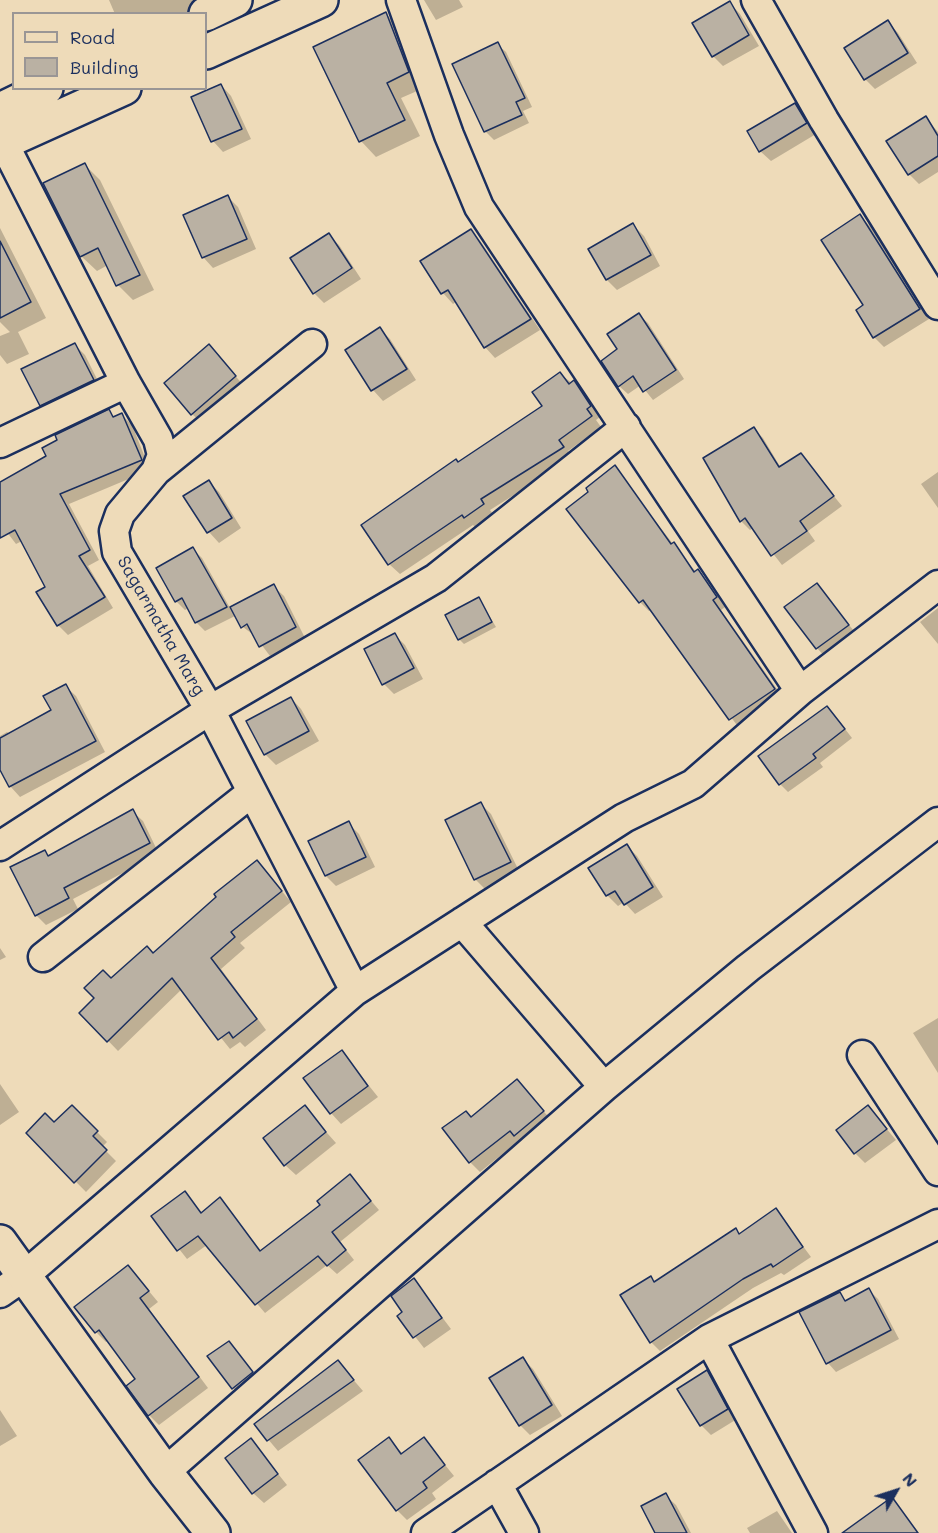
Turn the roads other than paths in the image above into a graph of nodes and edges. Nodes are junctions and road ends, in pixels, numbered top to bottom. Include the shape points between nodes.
1 (235, 0) edge
2 (321, 0) edge
3 (401, 0) edge
4 (756, 0) edge
5 (207, 14) edge
6 (207, 52) edge
7 (42, 90) edge
8 (119, 90) edge
9 (0, 110) edge
10 (1, 141) edge
11 (938, 305) edge
12 (312, 344) dead end
13 (126, 383) junction
14 (626, 427) junction
15 (0, 442) edge
16 (156, 471) junction
17 (938, 585) edge
18 (800, 691) junction
19 (210, 710) junction
20 (252, 793) junction
21 (938, 822) edge
22 (0, 846) edge
23 (462, 922) junction
24 (43, 957) dead end
25 (355, 991) junction
26 (862, 1055) dead end
27 (604, 1087) junction
28 (938, 1171) edge
29 (938, 1224) edge
30 (0, 1242) edge
31 (11, 1285) edge
32 (710, 1338) junction
33 (165, 1472) junction
34 (498, 1484) junction
35 (213, 1533) edge
36 (426, 1533) edge
37 (524, 1533) edge
38 (813, 1533) edge

1 - 5 street
2 - 6 street
3 - 14 street via 479,207
4 - 11 street via 824,120
7 - 9 street
8 - 10 street
10 - 13 street
12 - 16 street, Sagarmatha Marg
13 - 15 street
13 - 16 street via 158,439 162,455
14 - 18 street
14 - 19 street via 436,578
16 - 19 street, Sagarmatha Marg via 120,514 114,531 117,552
17 - 18 street
18 - 23 street via 693,784 624,818
19 - 20 street, Sagarmatha Marg
19 - 22 street
20 - 24 street
20 - 25 street, Sagarmatha Marg
21 - 27 street via 748,968
23 - 25 street
23 - 27 street
25 - 31 street
26 - 28 street
27 - 33 street
29 - 32 street
30 - 31 street
31 - 33 street
32 - 34 street
32 - 38 street
33 - 35 street
34 - 36 street
34 - 37 street

